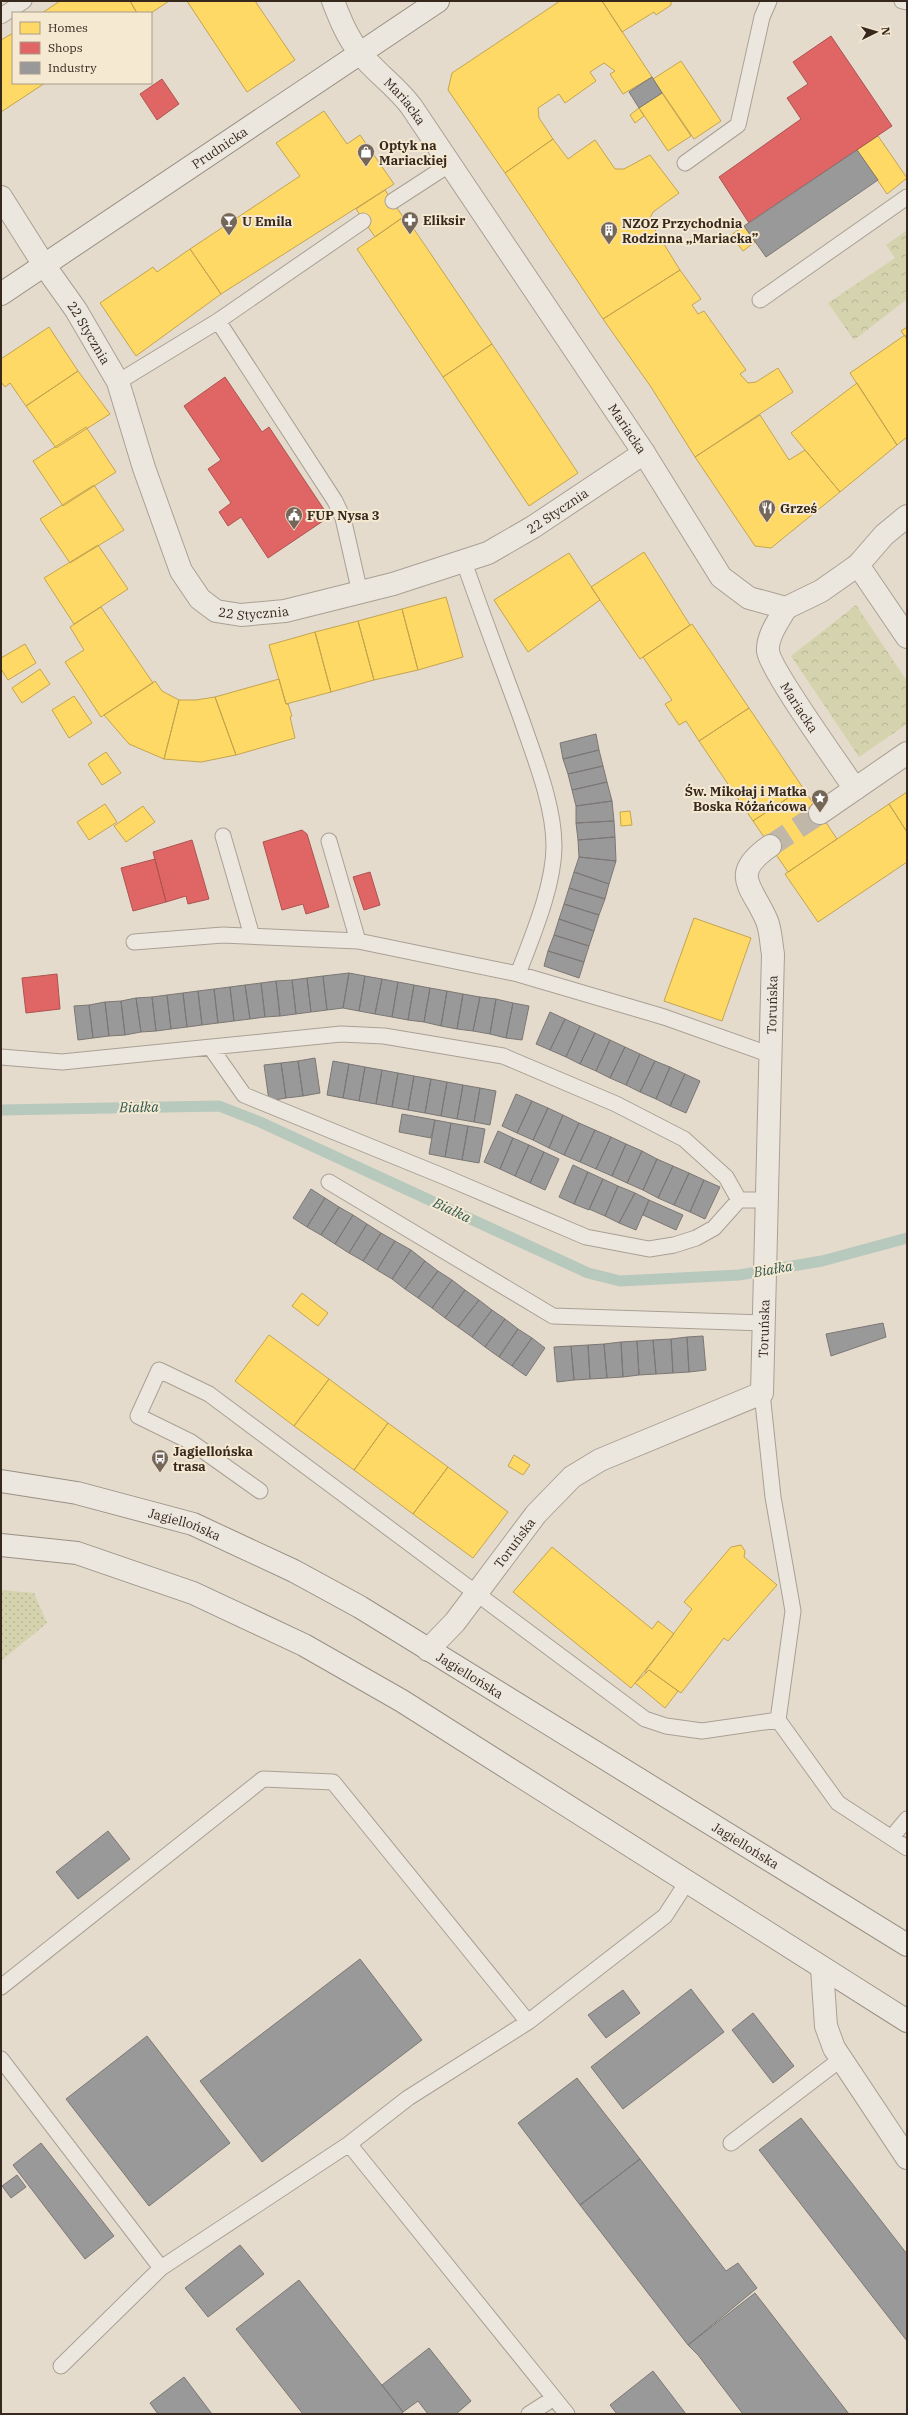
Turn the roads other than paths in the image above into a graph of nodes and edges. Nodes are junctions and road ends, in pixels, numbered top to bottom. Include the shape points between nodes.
1 (24, 1) edge
2 (333, 1) edge
3 (438, 1) edge
4 (768, 1) edge
5 (902, 1) edge
6 (907, 2) edge
7 (1, 16) edge
8 (360, 53) junction
9 (685, 163) dead end
10 (450, 164) junction
11 (1, 197) edge
12 (907, 197) edge
13 (393, 201) dead end
14 (363, 221) dead end
15 (44, 265) junction
16 (1, 294) edge
17 (760, 300) dead end
18 (218, 321) junction
19 (118, 382) junction
20 (644, 453) junction
21 (907, 516) edge
22 (464, 562) junction
23 (858, 564) junction
24 (360, 592) junction
25 (786, 608) junction
26 (907, 637) edge
27 (907, 753) edge
28 (855, 789) junction
29 (820, 813) tunnel mouth
30 (222, 836) dead end
31 (329, 841) dead end
32 (770, 846) tunnel mouth
33 (252, 936) junction
34 (358, 941) junction
35 (134, 942) dead end
36 (518, 974) junction
37 (210, 1048) junction
38 (771, 1055) junction
39 (1, 1057) edge
40 (329, 1182) dead end
41 (739, 1200) junction
42 (766, 1200) junction
43 (765, 1315) junction
44 (762, 1393) junction
45 (1, 1481) edge
46 (260, 1491) dead end
47 (1, 1545) edge
48 (477, 1594) junction
49 (428, 1650) junction
50 (778, 1720) junction
51 (907, 1819) edge
52 (892, 1838) junction
53 (907, 1848) edge
54 (687, 1882) junction
55 (907, 1945) edge
56 (822, 1968) junction
57 (1, 1987) edge
58 (907, 2021) edge
59 (528, 2022) junction
60 (1, 2059) edge
61 (841, 2059) junction
62 (731, 2143) dead end
63 (349, 2144) junction
64 (907, 2158) edge
65 (161, 2268) junction
66 (61, 2366) dead end
67 (554, 2398) junction
68 (529, 2414) edge
69 (567, 2414) edge

1 - 7 lane
2 - 8 street, Mariacka via 344,29
3 - 8 street, Prudnicka
4 - 9 lane via 762,17 738,125
5 - 6 lane
8 - 10 street, Mariacka via 399,91
8 - 15 street, Prudnicka
10 - 13 lane
10 - 20 street, Mariacka
11 - 15 street, 22 Stycznia
12 - 17 lane
14 - 18 lane
15 - 16 street, Prudnicka
15 - 19 street, 22 Stycznia via 76,310
18 - 19 lane
18 - 24 lane via 335,501 343,518
19 - 24 street, 22 Stycznia via 169,541 181,571 200,599 216,610 241,615 285,611
20 - 22 street, 22 Stycznia via 533,526 488,553
20 - 25 street, Mariacka via 721,577 749,598
21 - 23 street via 884,535
22 - 24 street, 22 Stycznia
22 - 36 lane via 536,761 550,816 554,847 549,878 542,909
23 - 25 street via 821,591
23 - 26 street
25 - 28 street, Mariacka via 772,633 768,651 778,673
27 - 28 street
28 - 29 street
30 - 33 lane
31 - 34 lane
32 - 38 street, Toruńska via 751,861 747,884 768,922 773,954
33 - 34 lane
33 - 35 lane via 223,935
34 - 36 lane
36 - 38 lane via 664,1017
37 - 39 lane via 62,1062
37 - 41 lane via 341,1034 384,1036 502,1056 616,1104 684,1139 726,1177
37 - 41 lane via 244,1095 445,1176 586,1237 649,1249 674,1245 696,1238 714,1228
38 - 42 street, Toruńska
40 - 43 lane via 553,1316
41 - 42 lane
42 - 43 street, Toruńska
43 - 44 street, Toruńska
44 - 48 street, Toruńska via 600,1460 572,1477 536,1514
44 - 50 lane via 773,1498 793,1611
45 - 49 street, Jagiellońska via 77,1493 193,1524 314,1582 360,1607
46 - 48 lane via 191,1442 138,1416 159,1370 209,1394
47 - 54 street via 76,1553 193,1593 304,1645 402,1702
48 - 49 street, Toruńska
48 - 50 lane via 645,1719 666,1726 702,1731
49 - 55 street, Jagiellońska
50 - 52 lane via 838,1803
51 - 52 lane
52 - 53 lane
54 - 56 street
54 - 59 lane via 665,1916
56 - 58 street
56 - 61 street via 826,2026
57 - 59 lane via 263,1779 333,1782
59 - 63 lane via 408,2098
60 - 65 lane
61 - 62 lane
61 - 64 street
63 - 65 lane
63 - 67 lane
65 - 66 lane
67 - 68 lane
67 - 69 lane

